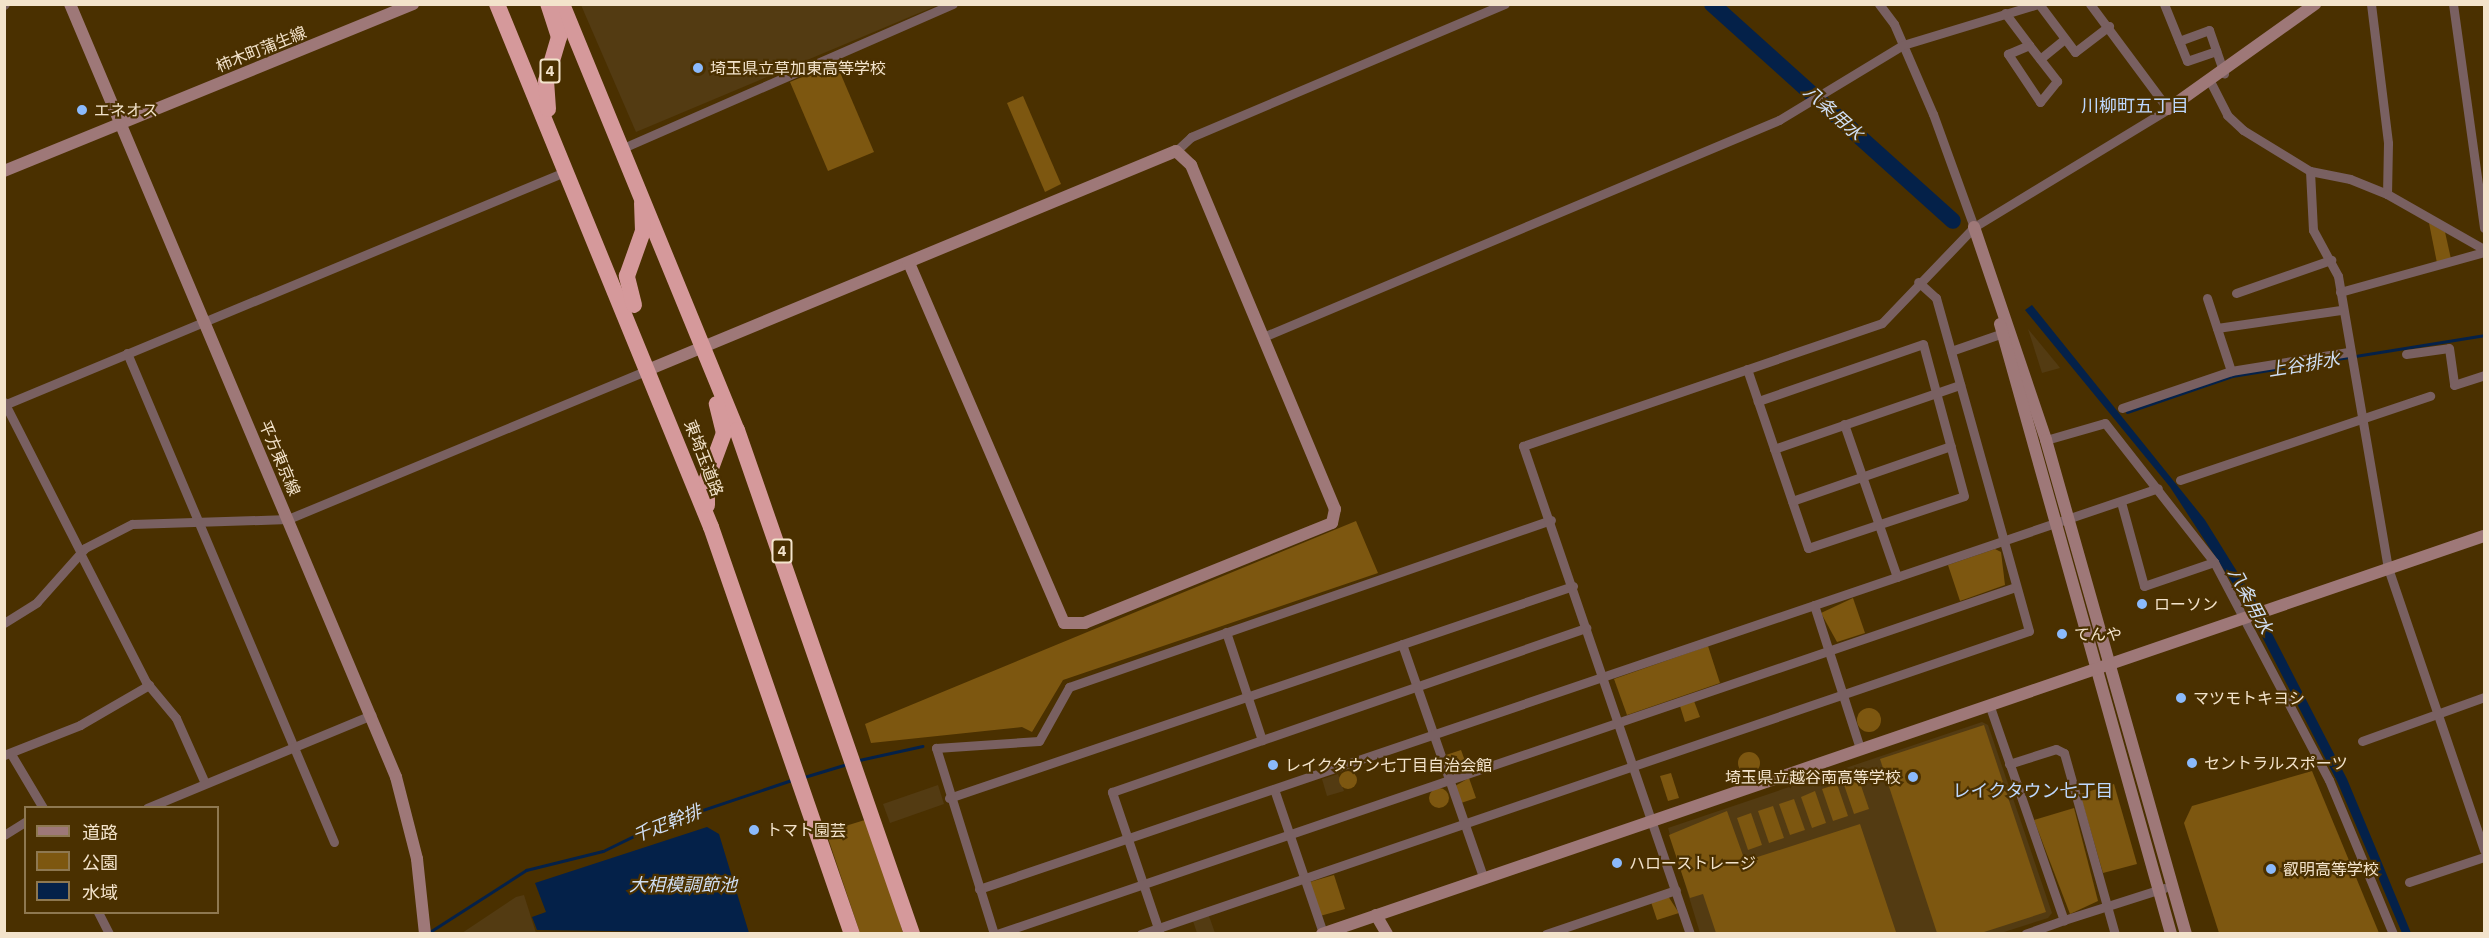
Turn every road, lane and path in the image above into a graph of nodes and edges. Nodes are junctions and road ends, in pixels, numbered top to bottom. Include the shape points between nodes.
1 (70, 4) edge
2 (413, 4) edge
3 (497, 4) edge
4 (548, 4) edge
5 (562, 4) edge
6 (953, 4) edge
7 (1505, 4) edge
8 (1879, 4) edge
9 (2038, 4) edge
10 (2090, 4) edge
11 (2164, 4) edge
12 (2316, 4) edge
13 (2371, 4) edge
14 (2453, 4) edge
15 (2006, 13) junction
16 (2109, 26) junction
17 (2065, 39) junction
18 (2179, 41) junction
19 (1903, 45) junction
20 (2029, 45) junction
21 (2216, 51) junction
22 (2040, 59) junction
23 (2224, 73) junction
24 (2211, 82) junction
25 (2168, 109) junction
26 (120, 123) junction
27 (555, 139) junction
28 (623, 148) junction
29 (1176, 151) junction
30 (4, 171) edge
31 (567, 171) junction
32 (2310, 171) junction
33 (638, 185) junction
34 (2387, 194) junction
35 (1974, 227) junction
36 (2484, 228) edge
37 (2484, 251) edge
38 (2331, 260) junction
39 (909, 263) junction
40 (1918, 282) junction
41 (2340, 292) junction
42 (2236, 293) dead end
43 (2207, 298) dead end
44 (2341, 310) junction
45 (204, 322) junction
46 (2217, 328) junction
47 (2003, 333) junction
48 (1263, 337) junction
49 (706, 347) junction
50 (1951, 351) junction
51 (127, 353) junction
52 (2406, 354) dead end
53 (2348, 355) junction
54 (650, 369) junction
55 (1747, 369) junction
56 (2231, 371) junction
57 (2484, 375) edge
58 (1960, 385) junction
59 (1936, 392) junction
60 (2430, 396) dead end
61 (1758, 401) junction
62 (5, 404) edge
63 (2122, 408) dead end
64 (2359, 419) junction
65 (1844, 424) junction
66 (2046, 440) junction
67 (1951, 446) junction
68 (1774, 449) junction
69 (1863, 476) junction
70 (2180, 480) dead end
71 (2158, 488) junction
72 (1792, 501) junction
73 (2121, 502) junction
74 (2068, 518) junction
75 (288, 519) junction
76 (1551, 520) junction
77 (199, 522) junction
78 (2055, 522) junction
79 (1879, 524) junction
80 (711, 527) junction
81 (2484, 536) edge
82 (2003, 540) junction
83 (80, 553) junction
84 (2214, 562) junction
85 (2388, 568) junction
86 (1897, 577) junction
87 (1573, 586) junction
88 (2016, 587) junction
89 (1814, 605) junction
90 (2249, 618) junction
91 (4, 623) edge
92 (1586, 628) junction
93 (1226, 632) junction
94 (1402, 644) junction
95 (1829, 651) junction
96 (2109, 665) junction
97 (2094, 669) junction
98 (1603, 677) junction
99 (149, 685) junction
100 (1416, 687) junction
101 (1842, 694) junction
102 (1246, 695) junction
103 (2484, 697) edge
104 (1989, 704) junction
105 (2437, 713) junction
106 (370, 715) junction
107 (1618, 723) junction
108 (1433, 735) junction
109 (1262, 740) junction
110 (2362, 741) dead end
111 (294, 746) junction
112 (1860, 748) junction
113 (8, 754) edge
114 (2009, 764) junction
115 (1634, 765) junction
116 (1449, 779) junction
117 (205, 783) junction
118 (1274, 789) junction
119 (949, 798) junction
120 (42, 806) edge
121 (149, 806) edge
122 (1653, 820) junction
123 (24, 822) edge
124 (1464, 824) junction
125 (4, 835) edge
126 (1289, 835) junction
127 (1128, 839) junction
128 (334, 842) dead end
129 (2484, 850) edge
130 (2484, 856) edge
131 (1303, 878) junction
132 (1483, 878) junction
133 (2409, 882) dead end
134 (1144, 885) junction
135 (2173, 886) junction
136 (979, 889) junction
137 (1676, 890) junction
138 (2159, 890) junction
139 (2106, 905) junction
140 (99, 914) edge
141 (1376, 915) junction
142 (2064, 920) junction
143 (1159, 931) edge
144 (425, 932) edge
145 (109, 933) edge
146 (852, 933) edge
147 (912, 933) edge
148 (995, 933) edge
149 (1141, 933) edge
150 (1322, 933) edge
151 (1379, 933) edge
152 (1387, 933) edge
153 (1546, 933) edge
154 (1690, 933) edge
155 (2025, 933) edge
156 (2115, 933) edge
157 (2171, 933) edge
158 (2186, 933) edge
159 (2393, 933) edge

1 - 26 street, 平方東京線
2 - 26 street, 柿木町蒲生線
3 - 27 highway, 東埼玉道路 / 4
4 - 27 highway, 4 via 559,37 545,91
5 - 28 highway, 4
6 - 28 street
7 - 29 street via 1191,137
8 - 19 street
9 - 15 street
9 - 17 street
10 - 16 street
11 - 18 street
12 - 23 street
13 - 34 street via 2388,143
14 - 36 street
15 - 19 street
15 - 20 street
16 - 17 street via 2075,52
16 - 25 street
17 - 22 street
18 - 21 street via 2187,61
18 - 21 street via 2209,30
19 - 35 street
19 - 48 street via 1779,120
20 - 22 street
20 - 22 street via 2008,54 2040,102 2057,81
21 - 23 street
23 - 24 street
24 - 25 street
24 - 32 street via 2227,115 2243,130
25 - 35 street
26 - 30 street, 柿木町蒲生線
26 - 45 street, 平方東京線
27 - 31 highway, 東埼玉道路 / 4
28 - 33 highway, 4
29 - 39 street
29 - 48 street via 1191,165
31 - 45 street
31 - 54 highway, 東埼玉道路 / 4
32 - 34 street via 2349,178
32 - 38 street via 2313,230
33 - 49 highway, 4
33 - 54 highway, 4 via 642,231 627,276 647,338
34 - 37 street
35 - 40 street
35 - 47 street
35 - 66 street
37 - 41 street
38 - 41 street
38 - 42 street
39 - 48 street via 1057,612 1069,626 1332,523 1335,509
39 - 49 street
40 - 50 street via 1936,298
40 - 55 street via 1882,323
41 - 44 street
43 - 46 street
44 - 46 street
44 - 53 street
45 - 51 street
45 - 75 street, 平方東京線
46 - 56 street
47 - 50 street
47 - 78 street
49 - 54 street
49 - 80 highway, 4 via 706,375 724,433 707,479
49 - 147 highway, 4 via 856,762
50 - 58 street
51 - 62 street
51 - 77 street
52 - 57 street via 2449,348 2454,385
53 - 56 street
53 - 64 street
54 - 75 street
54 - 80 highway, 東埼玉道路 / 4
55 - 61 street
55 - 76 street via 1523,446
56 - 63 street
58 - 59 street
58 - 82 street
59 - 61 street via 1923,344
59 - 65 street
59 - 67 street
60 - 64 street
61 - 68 street
62 - 83 street
64 - 70 street
64 - 85 street
65 - 68 street
65 - 69 street
66 - 71 street via 2105,423
66 - 74 street
67 - 69 street
67 - 79 street via 1964,496
68 - 72 street
69 - 72 street
69 - 79 street
71 - 73 street
71 - 84 street
72 - 79 street via 1808,548
73 - 74 street
73 - 84 street via 2144,586
74 - 78 street
74 - 96 street
75 - 77 street
75 - 106 street, 平方東京線
76 - 87 street
76 - 93 street
77 - 83 street via 132,524
77 - 111 street
78 - 82 street
78 - 97 street
79 - 86 street
80 - 146 highway, 東埼玉道路 / 4
81 - 85 street
82 - 86 street
82 - 88 street
83 - 91 street via 37,602
83 - 99 street
84 - 90 street
85 - 90 street
85 - 105 street
86 - 89 street
87 - 92 street
87 - 94 street
88 - 95 street
88 - 101 street via 2029,631
89 - 95 street
89 - 98 street
90 - 96 street
90 - 159 street via 2329,780
92 - 98 street
92 - 100 street
93 - 102 street
93 - 119 street via 1069,687 1039,741 941,745 934,753
94 - 100 street
94 - 102 street
95 - 101 street
95 - 107 street
96 - 97 street
96 - 135 street
97 - 104 street
97 - 138 street
98 - 107 street
98 - 108 street
99 - 113 street via 80,725
99 - 117 street via 176,718
100 - 108 street
100 - 109 street
101 - 112 street
101 - 115 street
102 - 109 street
102 - 119 street
103 - 105 street
104 - 112 street
104 - 114 street
105 - 110 street
105 - 129 street
106 - 111 street
106 - 144 street, 平方東京線 via 407,810
107 - 115 street
107 - 116 street
108 - 116 street
108 - 118 street
109 - 127 street via 1112,792
111 - 117 street
111 - 128 street
112 - 122 street
113 - 120 street
114 - 139 street via 2056,749 2064,753
114 - 142 street
115 - 122 street
115 - 124 street
116 - 124 street
116 - 126 street
117 - 121 street
118 - 126 street
118 - 127 street
119 - 136 street
122 - 132 street
122 - 137 street
123 - 125 street
124 - 131 street
124 - 132 street
126 - 131 street
126 - 134 street
127 - 134 street
127 - 136 street
130 - 133 street
131 - 143 street
131 - 150 street
132 - 141 street
134 - 143 street
134 - 148 street
135 - 138 street
135 - 158 street
136 - 148 street
137 - 153 street
137 - 154 street
138 - 139 street
138 - 157 street
139 - 142 street
139 - 156 street
140 - 145 street
141 - 150 street
141 - 151 street
141 - 152 street
142 - 155 street
143 - 149 street

